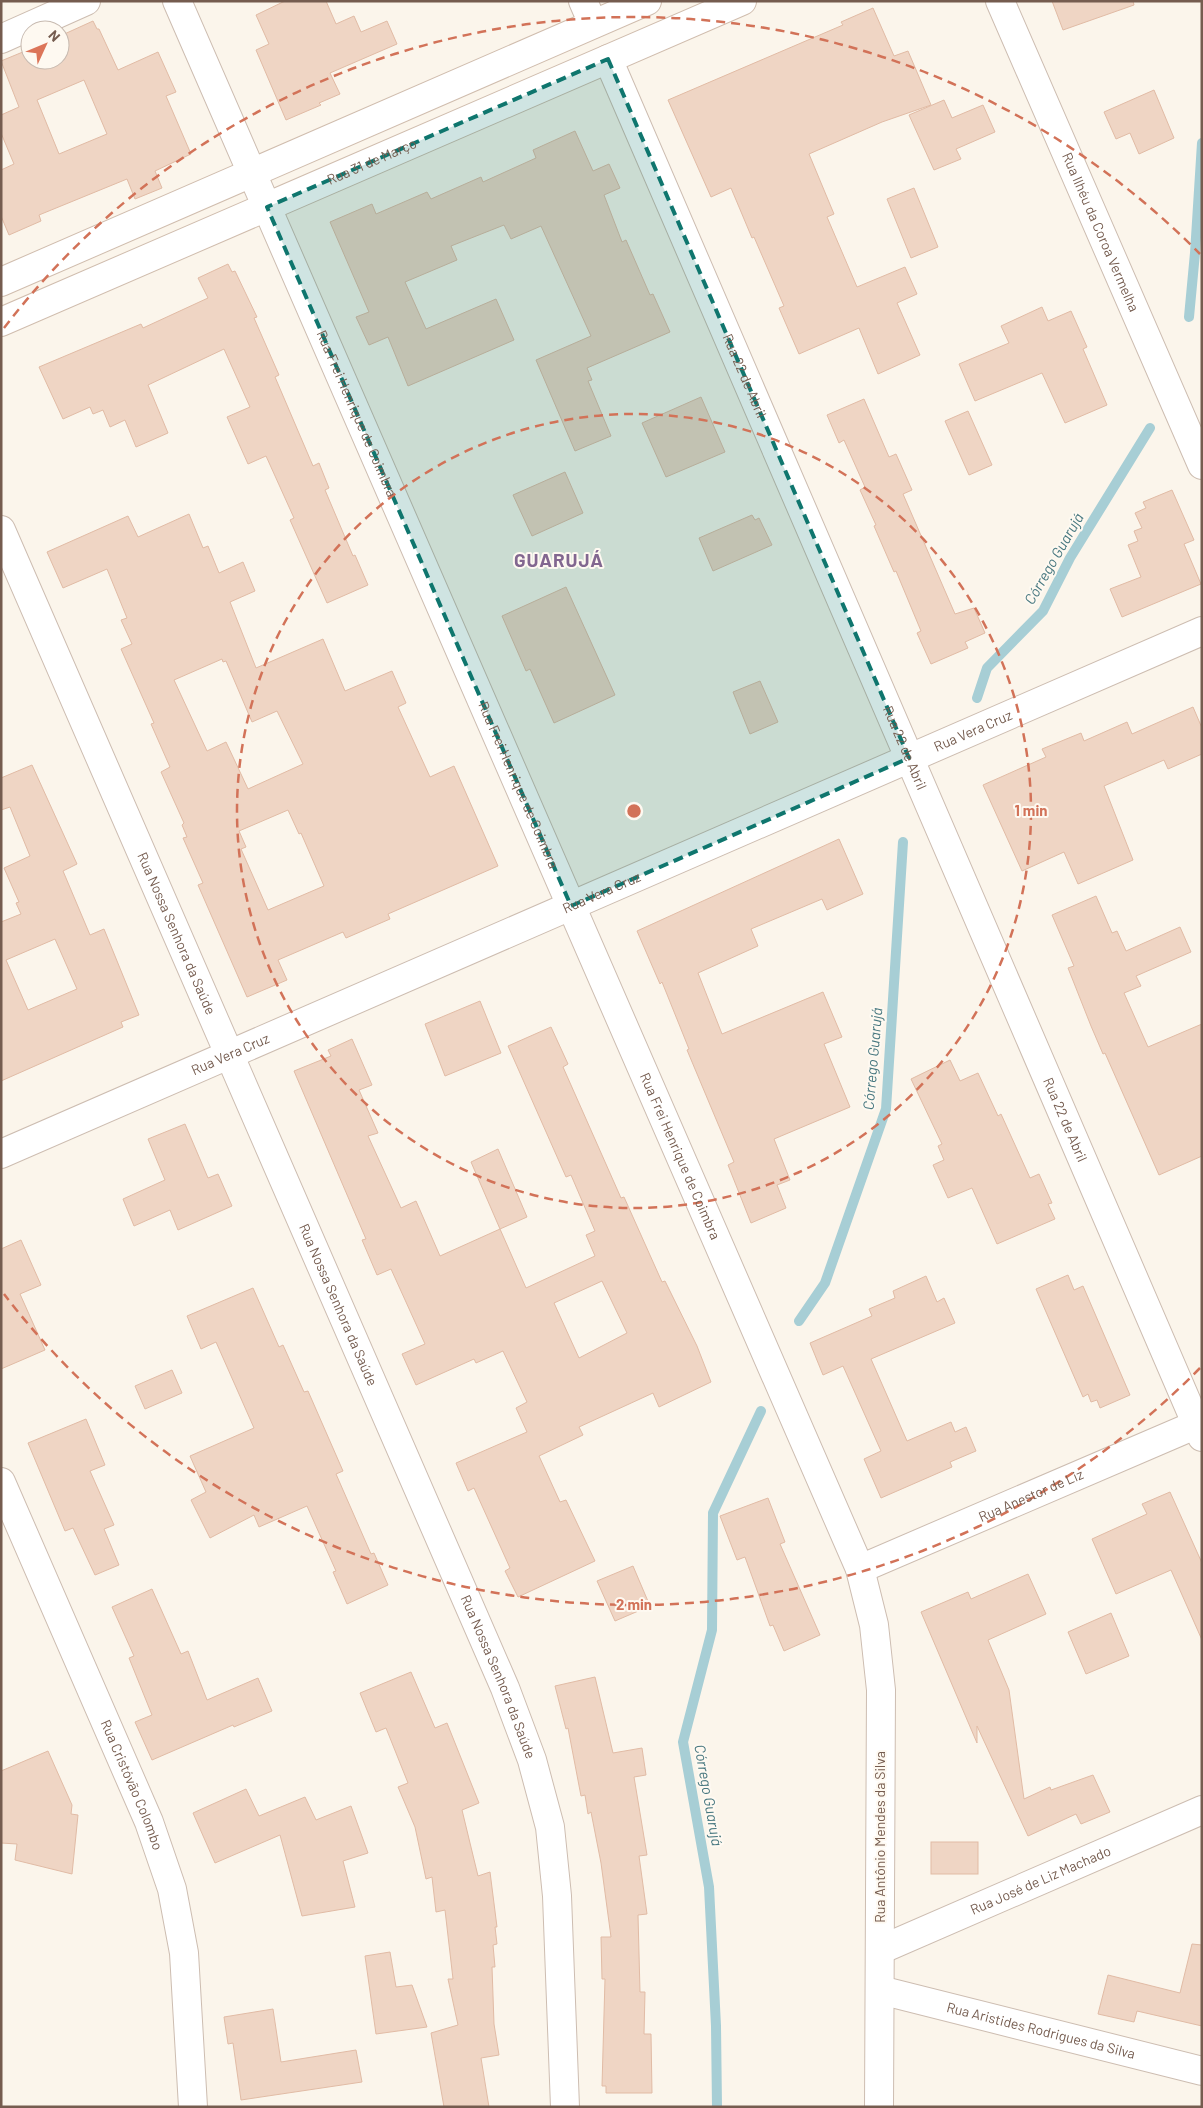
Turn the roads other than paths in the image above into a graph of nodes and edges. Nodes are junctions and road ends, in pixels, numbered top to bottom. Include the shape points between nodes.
1 (86, 1) edge
2 (177, 1) edge
3 (647, 1) edge
4 (742, 1) edge
5 (1000, 1) edge
6 (588, 13) edge
7 (1, 39) edge
8 (608, 59) junction
9 (252, 173) junction
10 (267, 207) junction
11 (1, 282) edge
12 (1, 322) edge
13 (1202, 465) edge
14 (1, 530) edge
15 (1202, 631) edge
16 (909, 758) junction
17 (571, 906) junction
18 (229, 1054) junction
19 (1, 1154) edge
20 (1200, 1428) edge
21 (1, 1482) edge
22 (860, 1569) junction
23 (1202, 1810) edge
24 (880, 1950) junction
25 (880, 1990) junction
26 (1202, 2072) edge
27 (193, 2107) edge
28 (565, 2107) edge
29 (879, 2107) edge

1 - 7 street
2 - 9 street, Rua Frei Henrique de Coimbra
3 - 6 street
4 - 8 street, Rua 31 de Março
5 - 13 street, Rua Ilhéu da Coroa Vermelha
6 - 9 street
8 - 10 street, Rua 31 de Março
8 - 16 street, Rua 22 de Abril
9 - 10 street, Rua Frei Henrique de Coimbra
9 - 11 street
10 - 12 street, Rua 31 de Março
10 - 17 street, Rua Frei Henrique de Coimbra
14 - 18 street, Rua Nossa Senhora da Saúde
15 - 16 street, Rua Vera Cruz
16 - 17 street, Rua Vera Cruz
16 - 20 street, Rua 22 de Abril
17 - 18 street, Rua Vera Cruz
17 - 22 street, Rua Frei Henrique de Coimbra
18 - 19 street, Rua Vera Cruz
18 - 28 street, Rua Nossa Senhora da Saúde via 505,1688 532,1760 550,1827 557,1896
20 - 22 street, Rua Anestor de Liz
21 - 27 street, Rua Cristóvão Colombo via 149,1822 172,1889 184,1953
22 - 24 street, Rua Antônio Mendes da Silva via 874,1625 880,1690
23 - 24 street, Rua José de Liz Machado
24 - 25 street, Rua Antônio Mendes da Silva
25 - 26 street, Rua Aristides Rodrigues da Silva
25 - 29 street, Rua Antônio Mendes da Silva

